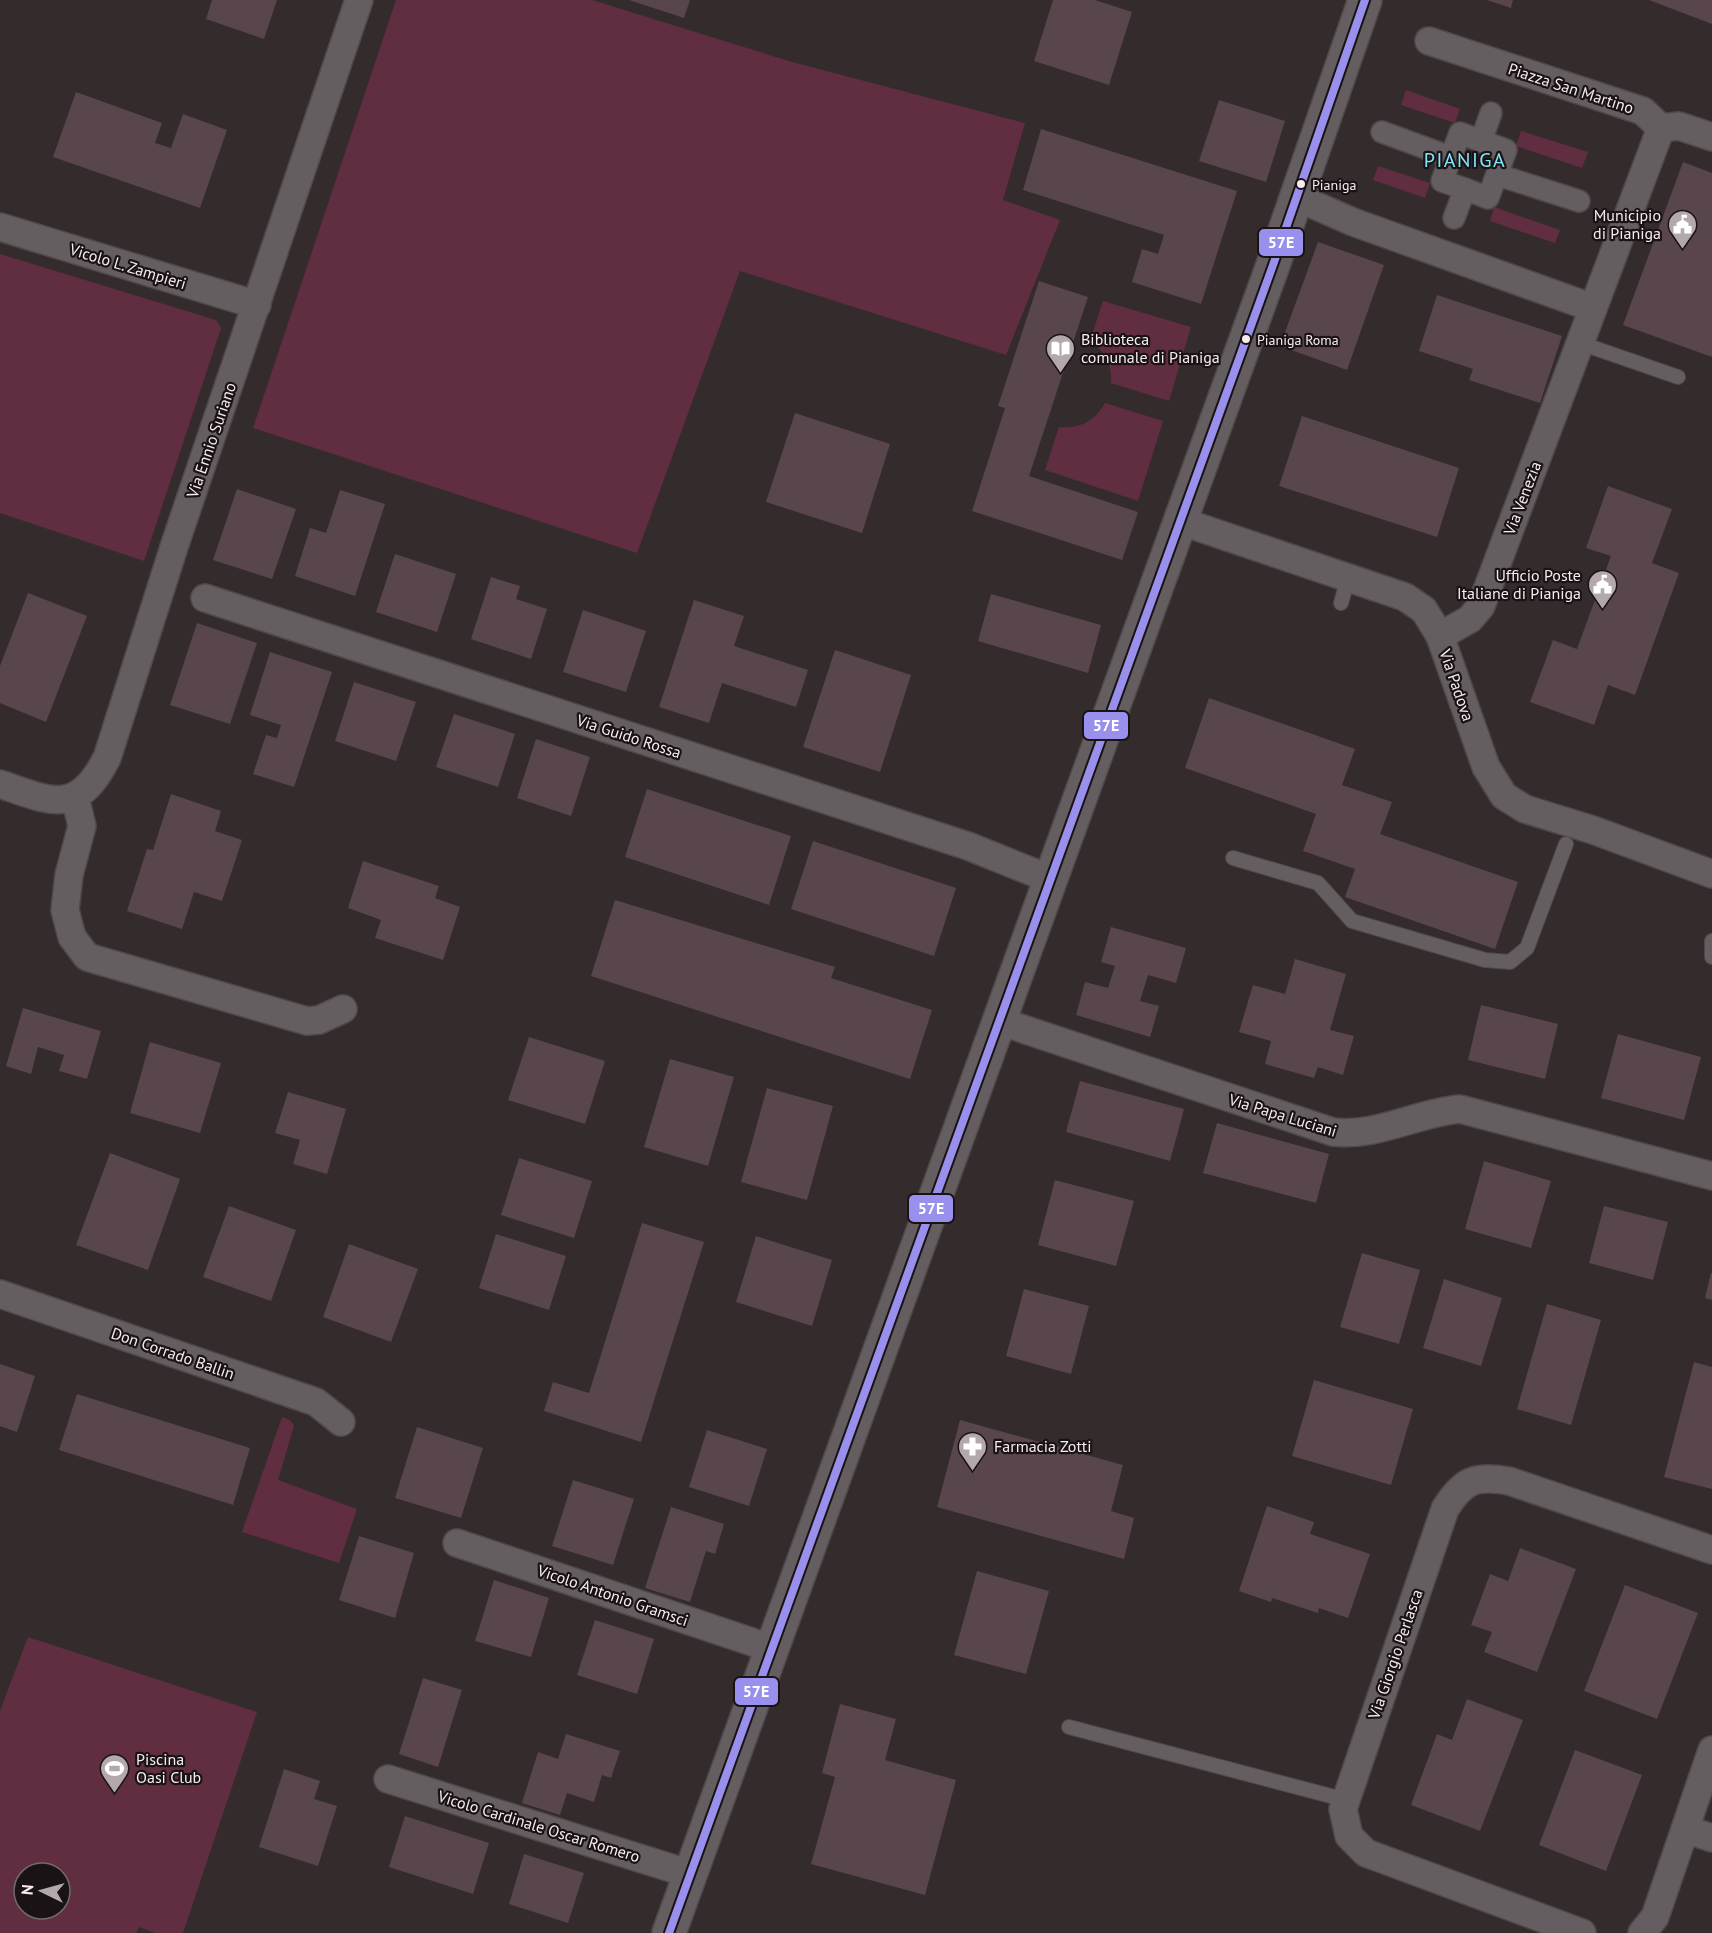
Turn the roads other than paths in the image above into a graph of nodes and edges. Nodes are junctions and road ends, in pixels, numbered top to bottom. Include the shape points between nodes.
1 (359, 0) edge
2 (1358, 2) edge
3 (1429, 41) dead end
4 (1491, 113) dead end
5 (1661, 128) junction
6 (1382, 132) dead end
7 (1712, 137) edge
8 (1481, 141) junction
9 (1450, 157) junction
10 (1498, 175) junction
11 (1465, 189) junction
12 (1296, 197) junction
13 (1579, 201) dead end
14 (1455, 218) dead end
15 (0, 227) edge
16 (257, 306) junction
17 (1593, 308) junction
18 (1581, 343) junction
19 (1678, 377) dead end
20 (1180, 521) junction
21 (205, 598) dead end
22 (1440, 636) junction
23 (0, 784) edge
24 (75, 797) junction
25 (1566, 844) dead end
26 (1233, 858) dead end
27 (1712, 874) edge
28 (1050, 879) junction
29 (1712, 941) edge
30 (1712, 957) edge
31 (343, 1009) dead end
32 (999, 1021) junction
33 (1712, 1176) edge
34 (0, 1294) edge
35 (341, 1422) dead end
36 (457, 1543) dead end
37 (1712, 1550) edge
38 (770, 1648) junction
39 (1069, 1726) dead end
40 (1712, 1750) edge
41 (388, 1779) dead end
42 (1346, 1800) junction
43 (1685, 1829) junction
44 (1712, 1838) edge
45 (690, 1874) junction
46 (669, 1933) edge
47 (1582, 1933) edge
48 (1642, 1933) edge

1 - 16 street, Via Ennio Suriano
2 - 12 street
3 - 5 street, Piazza San Martino via 1643,111
4 - 8 street
5 - 7 street via 1678,126
5 - 17 street
6 - 9 street
8 - 9 street via 1460,133
8 - 10 street via 1506,150
9 - 11 street via 1442,181
10 - 11 street via 1488,198
10 - 13 street
11 - 14 street
12 - 17 street via 1353,222
12 - 20 street
15 - 16 street, Vicolo L. Zampieri
16 - 24 street, Via Ennio Suriano via 107,758 89,788
17 - 18 street
18 - 19 lane
18 - 22 street, Via Venezia via 1481,606 1470,619
20 - 22 street, Via Padova via 1344,590 1405,597 1424,609
20 - 28 street
21 - 28 street, Via Guido Rossa via 957,843
22 - 27 street, Via Padova via 1486,767 1504,796 1525,809
23 - 24 street via 47,800
24 - 31 street via 82,826 69,875 65,910 72,937 87,957 307,1022
25 - 26 lane via 1527,948 1510,962 1485,960 1352,921 1318,883
28 - 32 street
29 - 30 lane
32 - 33 street, Via Papa Luciani via 1333,1132 1365,1134 1440,1111 1460,1109
32 - 38 street
34 - 35 street, Don Corrado Ballin via 316,1402
36 - 38 street, Vicolo Antonio Gramsci
37 - 42 street, Via Giorgio Perlasca via 1509,1480 1473,1480 1456,1491 1445,1509
38 - 45 street
39 - 42 lane
40 - 43 street
41 - 45 street, Vicolo Cardinale Oscar Romero
42 - 47 street, Via Giorgio Perlasca via 1344,1815 1349,1836 1366,1854
43 - 44 street
43 - 48 street via 1655,1917
45 - 46 street

